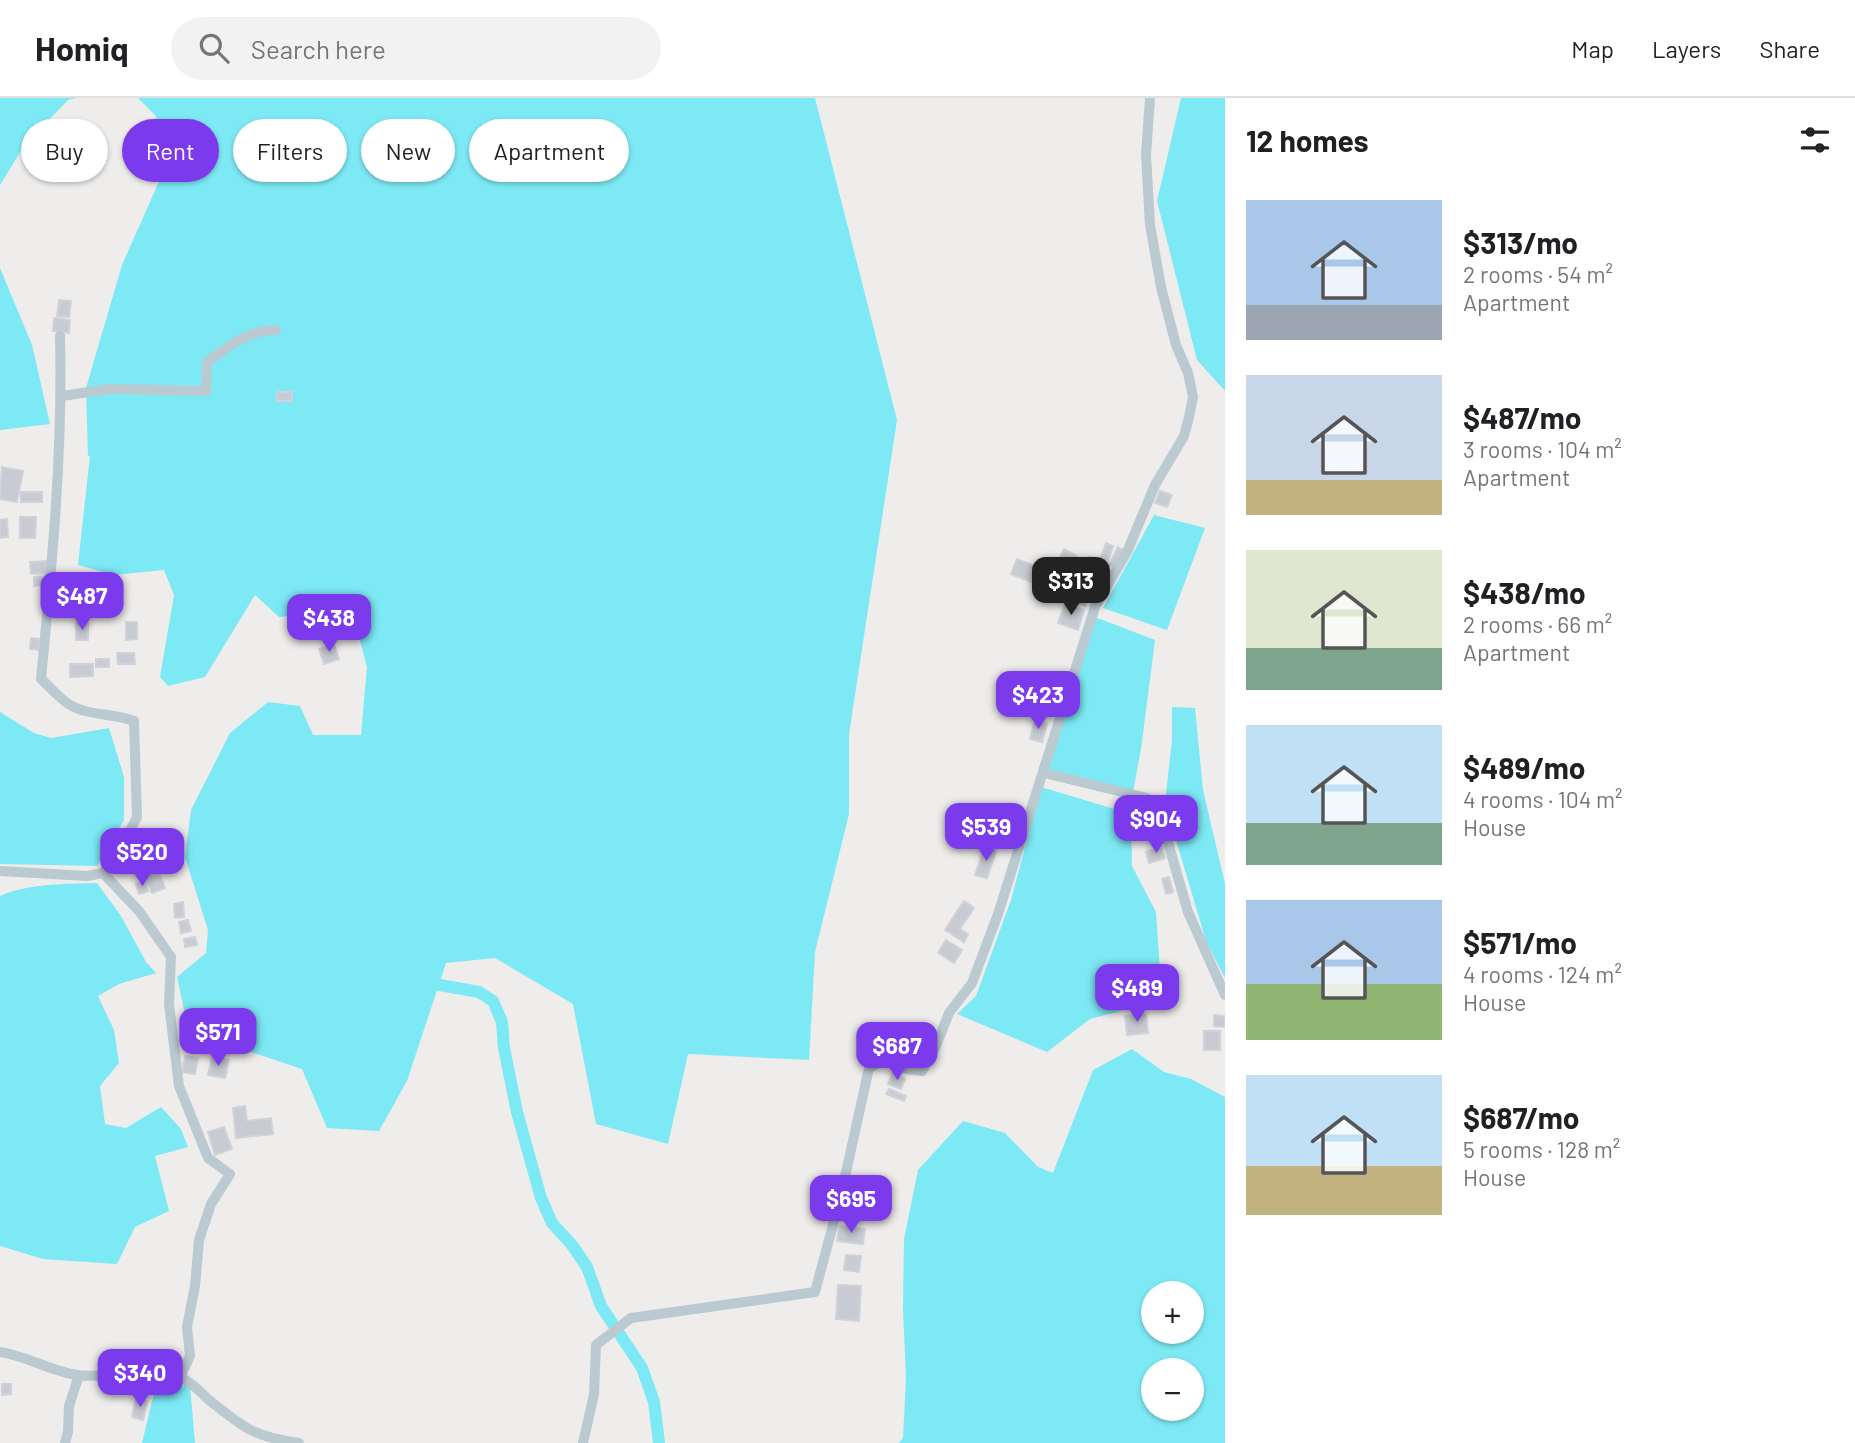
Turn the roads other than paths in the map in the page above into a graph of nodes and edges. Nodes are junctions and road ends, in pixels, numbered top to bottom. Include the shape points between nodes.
1 (1150, 98) edge
2 (276, 330) dead end
3 (60, 335) dead end
4 (62, 396) junction
5 (1044, 772) junction
6 (0, 871) edge
7 (103, 873) junction
8 (1225, 995) edge
9 (0, 1352) edge
10 (79, 1375) junction
11 (180, 1377) junction
12 (65, 1443) edge
13 (299, 1443) edge
14 (583, 1443) edge

1 - 5 street via 1146,155 1150,225 1161,287 1193,397 1184,436 1155,485 1128,552 1095,607
2 - 4 street via 259,330 235,341 207,362 206,391 109,389
3 - 4 street
4 - 7 street via 41,679 70,705 134,721 137,817
5 - 8 street via 1147,798 1158,808 1188,912
5 - 14 street via 972,983 949,1013 922,1071 886,1059 869,1068 815,1292 631,1318 596,1345 594,1394
6 - 7 street
7 - 11 street via 139,911 171,957 169,1004 179,1086 208,1158 230,1174 212,1204 199,1240 187,1327 190,1356
9 - 10 street
10 - 11 street
10 - 12 street via 69,1406
11 - 13 street via 241,1426 265,1438

